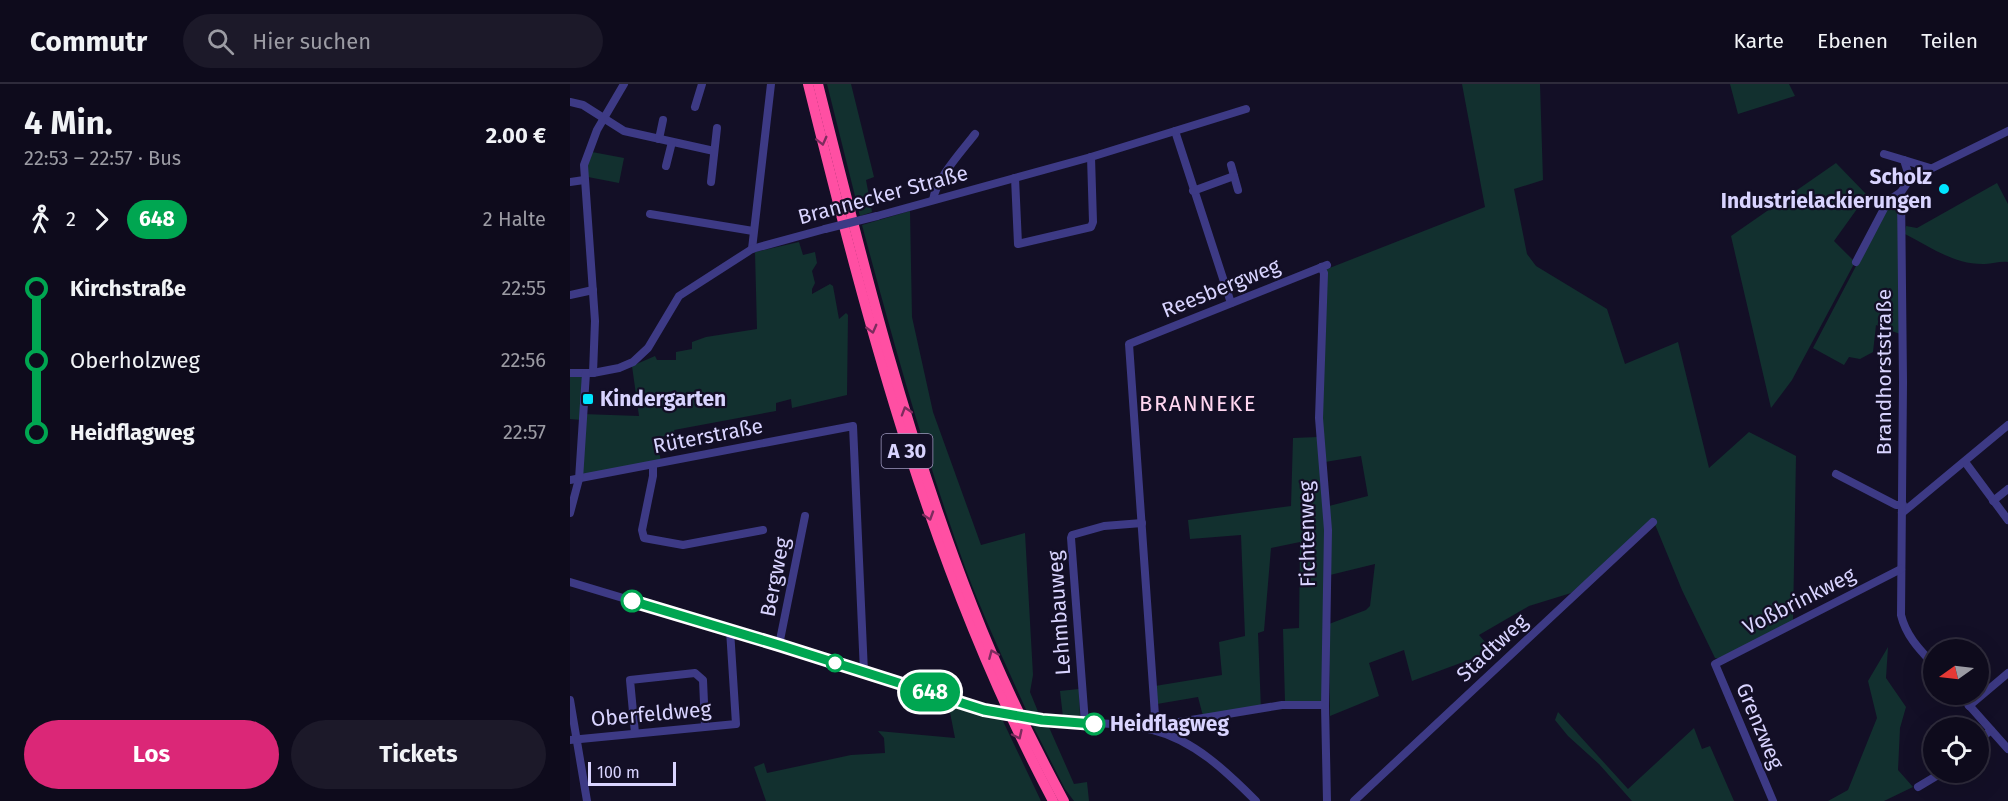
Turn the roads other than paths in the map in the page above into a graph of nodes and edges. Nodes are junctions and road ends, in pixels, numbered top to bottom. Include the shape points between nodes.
1 (624, 84) edge
2 (702, 84) edge
3 (771, 84) edge
4 (808, 84) edge
5 (818, 84) edge
6 (570, 102) edge
7 (695, 107) dead end
8 (1246, 109) dead end
9 (604, 119) junction
10 (663, 120) dead end
11 (717, 128) dead end
12 (1175, 131) junction
13 (2008, 131) edge
14 (975, 134) dead end
15 (659, 139) junction
16 (672, 142) junction
17 (714, 151) junction
18 (1884, 154) dead end
19 (1091, 157) junction
20 (1904, 160) junction
21 (1231, 165) dead end
22 (666, 166) dead end
23 (1930, 168) junction
24 (1234, 176) junction
25 (1015, 177) junction
26 (1910, 179) junction
27 (584, 180) junction
28 (570, 182) edge
29 (711, 182) dead end
30 (1238, 190) dead end
31 (1193, 191) junction
32 (1901, 192) junction
33 (933, 200) junction
34 (650, 214) dead end
35 (753, 231) junction
36 (752, 249) junction
37 (1856, 261) dead end
38 (1324, 266) joint
39 (593, 290) junction
40 (570, 295) edge
41 (1231, 303) junction
42 (570, 373) edge
43 (590, 373) junction
44 (2008, 425) edge
45 (1965, 462) junction
46 (653, 465) junction
47 (1836, 474) dead end
48 (579, 478) junction
49 (570, 480) edge
50 (2008, 489) edge
51 (1993, 501) junction
52 (1903, 509) junction
53 (570, 513) edge
54 (805, 516) dead end
55 (2008, 520) edge
56 (1653, 522) dead end
57 (1142, 523) junction
58 (763, 530) dead end
59 (1901, 569) junction
60 (570, 582) edge
61 (730, 630) junction
62 (779, 645) junction
63 (1923, 653) edge
64 (1714, 664) joint
65 (864, 672) junction
66 (2008, 673) edge
67 (570, 700) edge
68 (1325, 705) junction
69 (1969, 706) joint
70 (1085, 723) junction
71 (705, 726) junction
72 (1155, 728) junction
73 (1990, 730) joint
74 (635, 734) junction
75 (573, 739) edge
76 (2008, 750) edge
77 (1925, 783) edge
78 (1918, 787) dead end
79 (587, 801) edge
80 (1053, 801) edge
81 (1064, 801) edge
82 (1256, 801) edge
83 (1327, 801) edge
84 (1354, 801) edge
85 (1773, 801) edge

1 - 9 street
2 - 7 street
3 - 35 street
4 -> 80 highway, A 30 via 878,354 936,536 1002,701
81 -> 5 highway, A 30 via 1010,693 945,534 888,351
6 - 9 street via 583,105
8 - 12 street, Brannecker Straße
9 - 15 street via 624,131
9 - 27 street via 589,149
10 - 15 street
11 - 17 street
12 - 19 street, Brannecker Straße
12 - 31 street
13 - 23 street
14 - 33 street via 952,164
15 - 16 street
16 - 17 street
16 - 22 street
17 - 29 street
18 - 20 street
19 - 25 street, Brannecker Straße
19 - 25 street via 1091,227 1018,244
20 - 23 street
20 - 26 street
21 - 24 street
23 - 26 street
24 - 30 street
24 - 31 street
25 - 33 street, Brannecker Straße
26 - 32 street
27 - 28 street
27 - 39 street
31 - 41 street
32 - 37 street via 1888,201
32 - 52 street, Brandhorststraße
33 - 36 street, Brannecker Straße, bridge
34 - 35 street
35 - 36 street
36 - 43 street, Brannecker Straße via 679,296 648,348 633,362
38 - 41 street, Reesbergweg
38 - 68 street, Fichtenweg via 1319,418 1328,530
39 - 40 street
39 - 43 street via 595,321
41 - 57 street, Reesbergweg via 1130,344
42 - 43 street, Brannecker Straße
43 - 48 street
44 - 45 street
45 - 51 street
45 - 52 street
46 - 48 street, Rüterstraße
46 - 58 street via 644,538 683,545
46 - 65 street, Rüterstraße via 853,426
47 - 52 street
48 - 49 street, Rüterstraße
48 - 53 street
50 - 51 street
51 - 55 street
52 - 59 street, Brandhorststraße
54 - 62 street, Bergweg
56 - 84 street, Stadtweg
57 - 70 street, Lehmbauweg via 1104,526 1071,538
57 - 72 street
59 - 63 street, Brandhorststraße via 1904,628
59 - 64 street, Voßbrinkweg
60 - 61 street
61 - 62 street
61 - 71 street, Oberfeldweg via 736,724
62 - 65 street
64 - 85 street, Grenzweg
65 - 70 street, bridge via 984,710
66 - 69 street
67 - 75 street
68 - 72 street via 1282,705
68 - 83 street, Fichtenweg
69 - 73 street
70 - 72 street
71 - 74 street, Oberfeldweg
71 - 74 street via 703,680 695,673 630,680
72 - 82 street via 1213,761
73 - 76 street
74 - 75 street, Oberfeldweg
75 - 79 street
77 - 78 street

